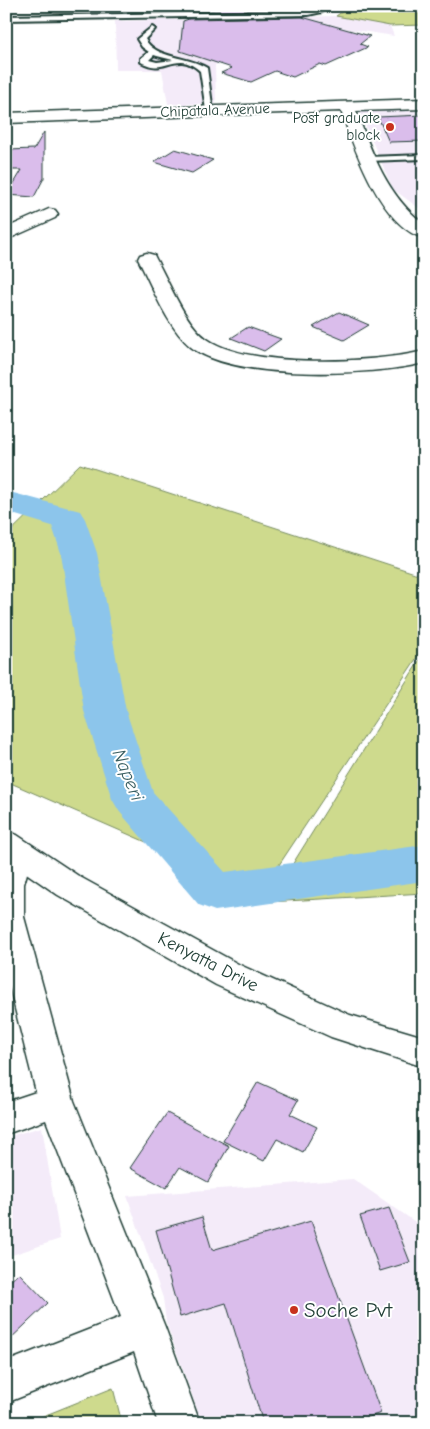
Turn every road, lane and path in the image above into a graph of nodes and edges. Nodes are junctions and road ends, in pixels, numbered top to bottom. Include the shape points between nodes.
1 (163, 6) edge
2 (334, 6) edge
3 (130, 16) junction
4 (6, 18) edge
5 (152, 29) dead end
6 (153, 52) junction
7 (181, 60) junction
8 (424, 104) edge
9 (347, 107) junction
10 (210, 110) junction
11 (55, 115) junction
12 (6, 118) edge
13 (14, 135) dead end
14 (424, 157) edge
15 (367, 159) junction
16 (49, 214) dead end
17 (424, 233) edge
18 (6, 235) edge
19 (147, 259) dead end
20 (424, 357) edge
21 (12, 847) edge
22 (424, 1052) edge
23 (56, 1101) junction
24 (6, 1118) edge
25 (145, 1327) junction
26 (6, 1383) edge
27 (179, 1423) edge

1 - 3 lane
2 - 3 lane via 308,12
3 - 4 lane
5 - 6 lane via 141,40
6 - 7 lane
6 - 7 lane via 144,60 166,64
7 - 10 lane via 204,70
8 - 9 street, Chipatala Avenue
9 - 10 street, Chipatala Avenue
9 - 15 street
10 - 11 street, Chipatala Avenue
11 - 12 street, Chipatala Avenue
11 - 13 street
14 - 15 lane
15 - 17 street via 384,192 403,216
16 - 18 street
19 - 20 street via 188,331 201,344 221,354 258,362 375,367
21 - 22 street, Kenyatta Drive via 69,886 228,975 343,1027
21 - 23 street via 8,917
23 - 24 street
23 - 25 street
25 - 26 street
25 - 27 street

